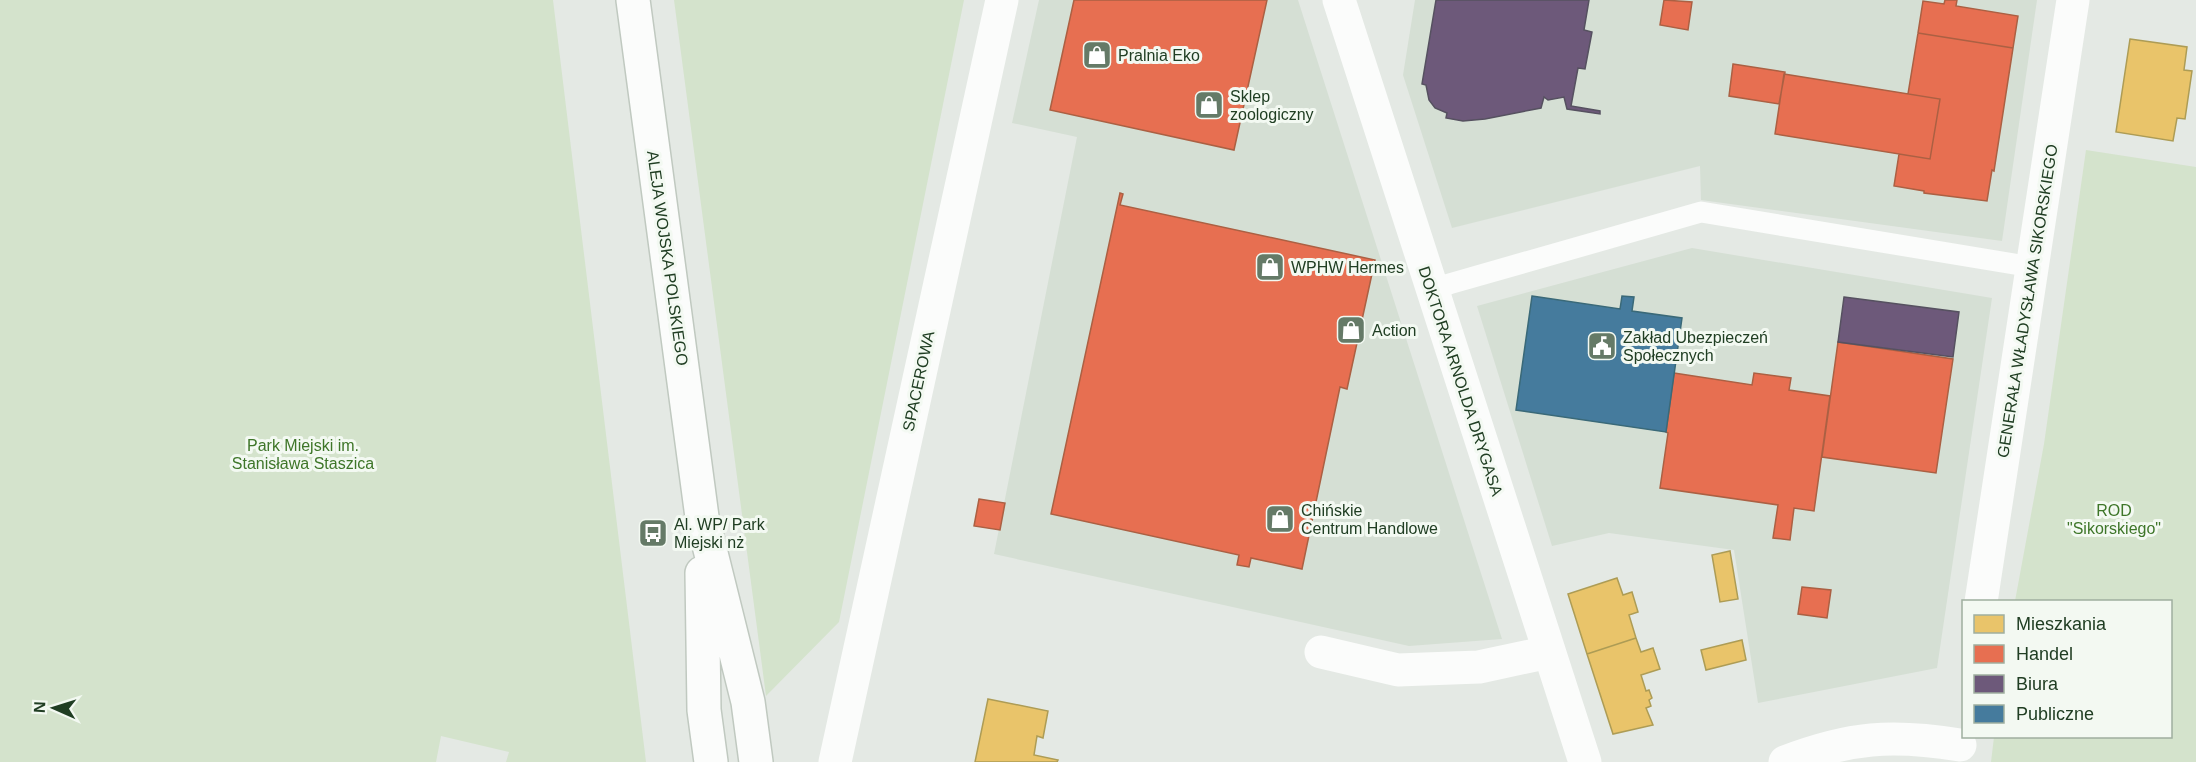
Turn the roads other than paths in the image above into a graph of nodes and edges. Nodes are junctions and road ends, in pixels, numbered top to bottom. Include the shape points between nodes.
1 (633, 0) edge
2 (1002, 0) edge
3 (1339, 0) edge
4 (2073, 0) edge
5 (2032, 267) junction
6 (1432, 291) junction
7 (702, 517) junction
8 (1982, 600) edge
9 (1321, 652) dead end
10 (1549, 652) junction
11 (1960, 743) edge
12 (711, 762) edge
13 (756, 762) edge
14 (835, 762) edge
15 (1585, 762) edge
16 (1785, 762) edge

1 - 7 street, ALEJA WOJSKA POLSKIEGO
2 - 14 street, SPACEROWA
3 - 6 street, DOKTORA ARNOLDA DRYGASA
4 - 5 street, GENERAŁA WŁADYSŁAWA SIKORSKIEGO
5 - 6 lane via 1701,212
5 - 8 street, GENERAŁA WŁADYSŁAWA SIKORSKIEGO
6 - 10 street, DOKTORA ARNOLDA DRYGASA
7 - 12 street, ALEJA WOJSKA POLSKIEGO via 704,710
7 - 13 street, ALEJA WOJSKA POLSKIEGO via 748,702
9 - 10 street via 1398,670 1479,667
10 - 15 street, DOKTORA ARNOLDA DRYGASA
11 - 16 street via 1864,740

